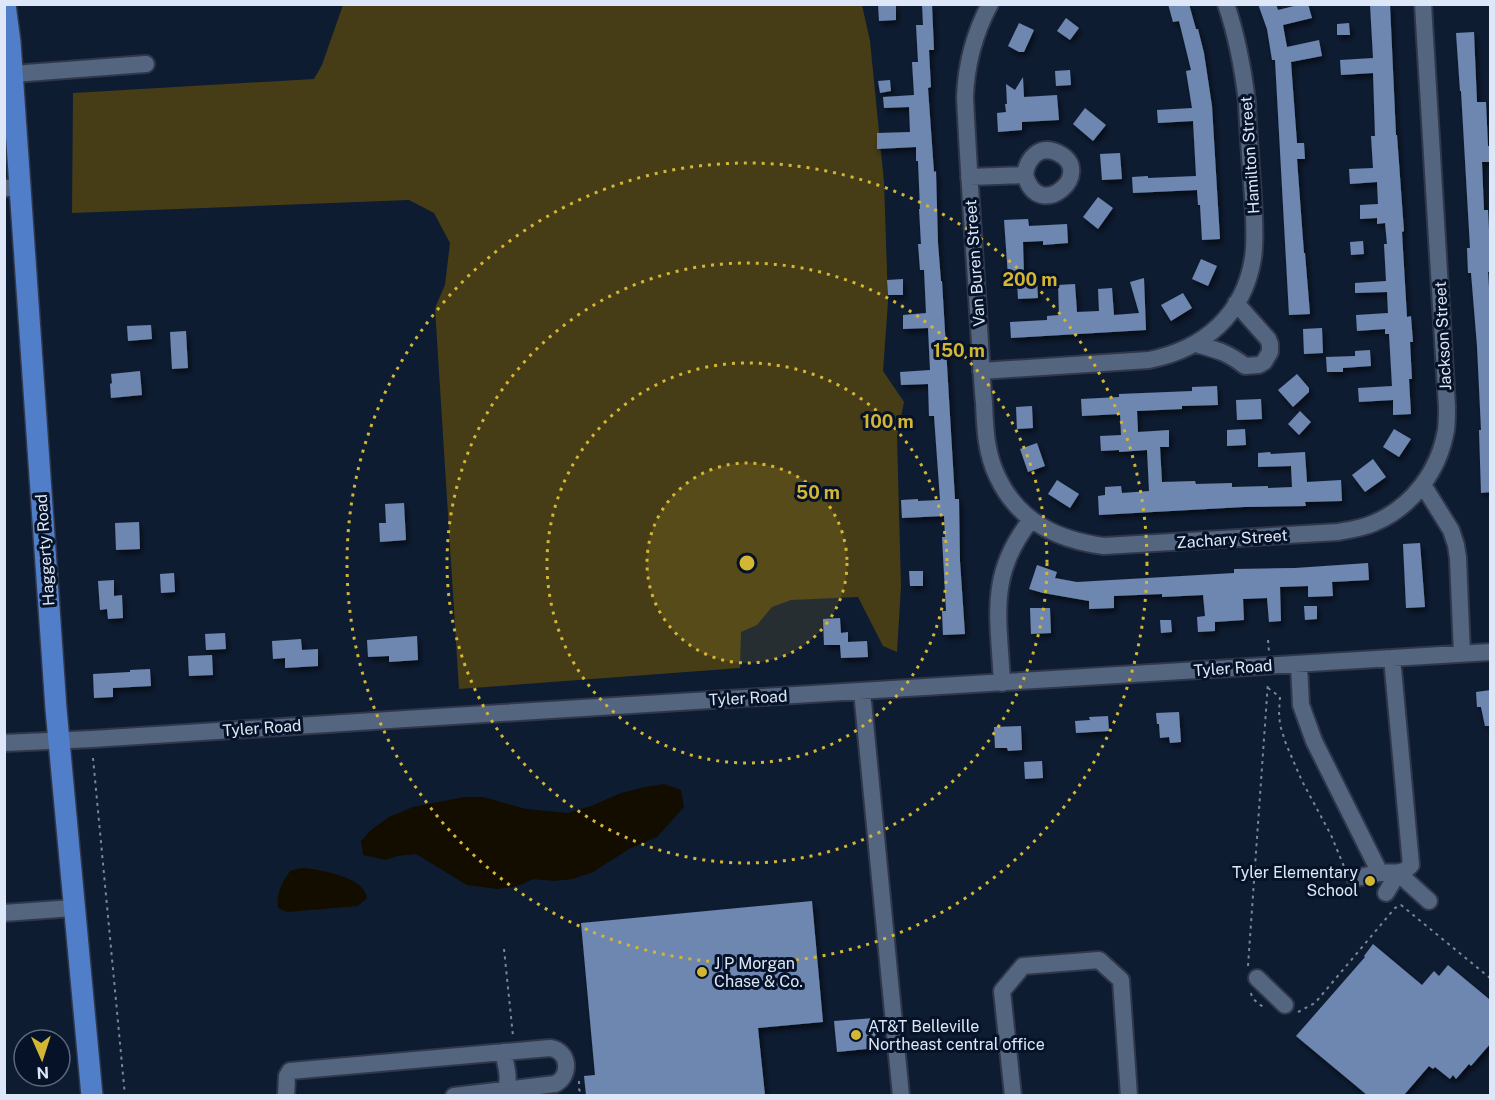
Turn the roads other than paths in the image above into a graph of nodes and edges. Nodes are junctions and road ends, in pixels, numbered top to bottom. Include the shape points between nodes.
1 (5, 4) edge
2 (990, 4) edge
3 (1226, 4) edge
4 (1423, 4) edge
5 (146, 64) dead end
6 (13, 74) junction
7 (1025, 175) dead end
8 (969, 177) junction
9 (13, 188) edge
10 (1236, 303) junction
11 (1196, 344) junction
12 (981, 371) junction
13 (1423, 484) junction
14 (1031, 520) junction
15 (1491, 652) edge
16 (1462, 654) junction
17 (1392, 658) junction
18 (1299, 664) junction
19 (1002, 683) junction
20 (862, 691) junction
21 (59, 741) junction
22 (4, 743) edge
23 (1404, 869) junction
24 (1380, 873) junction
25 (1351, 876) road end
26 (1386, 893) dead end
27 (1429, 901) dead end
28 (73, 908) junction
29 (4, 913) edge
30 (1252, 977) road end
31 (1283, 1010) road end
32 (503, 1052) junction
33 (506, 1093) edge
34 (92, 1095) edge
35 (286, 1095) edge
36 (454, 1095) edge
37 (901, 1095) edge
38 (1013, 1095) edge
39 (1130, 1095) edge

1 - 6 main road, Haggerty Road
2 - 8 street, Van Buren Street via 974,42 966,80
3 - 10 street, Hamilton Street via 1246,92 1255,232 1249,278
4 - 13 street, Jackson Street via 1447,407 1442,448
5 - 6 street
6 - 9 main road, Haggerty Road
7 - 8 street
8 - 12 street, Van Buren Street
9 - 21 main road, Haggerty Road
10 - 11 street, Hamilton Street via 1223,321
10 - 11 street via 1268,339 1270,352 1264,362 1245,366 1232,355
11 - 12 street, Hamilton Street via 1149,360
12 - 14 street, Van Buren Street via 991,462 1008,495
13 - 14 street, Zachary Street via 1407,502 1385,517 1361,528 1338,532 1104,546 1065,538
13 - 16 street via 1456,545
14 - 19 street via 1011,549 1000,583
15 - 16 street, Tyler Road
16 - 17 street, Tyler Road
17 - 18 street, Tyler Road
17 - 23 street
18 - 19 street, Tyler Road
18 - 24 street via 1301,705 1314,741
19 - 20 street, Tyler Road
20 - 21 street, Tyler Road
20 - 37 street
21 - 22 street, Tyler Road
21 - 28 main road, Haggerty Road
23 - 24 street
23 - 26 street
23 - 27 street
24 - 25 street
28 - 29 street
28 - 34 main road, Haggerty Road
30 - 31 street
32 - 33 street via 509,1084
32 - 33 street via 555,1049 567,1065 563,1078 555,1084
32 - 35 street via 290,1071
33 - 36 street
38 - 39 street via 1002,991 1023,966 1100,960 1120,980

